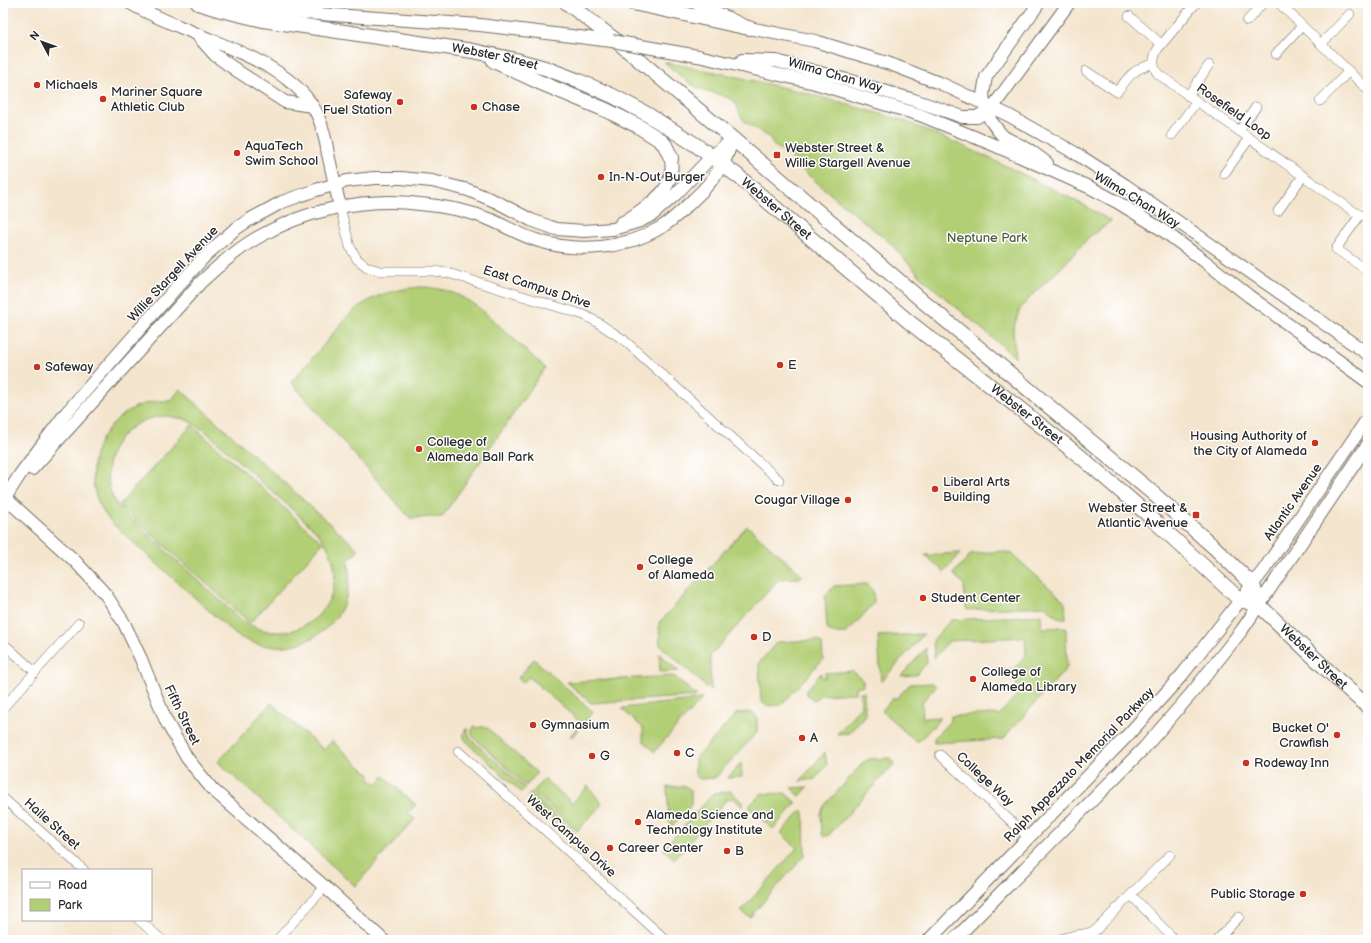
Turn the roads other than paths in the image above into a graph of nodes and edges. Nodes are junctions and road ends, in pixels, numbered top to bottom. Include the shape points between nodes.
1 (130, 3) edge
2 (198, 3) edge
3 (567, 3) edge
4 (633, 3) edge
5 (696, 3) edge
6 (1039, 3) edge
7 (1069, 3) edge
8 (1196, 3) edge
9 (1263, 3) edge
10 (1279, 3) edge
11 (221, 10) junction
12 (1350, 14) dead end
13 (1129, 16) dead end
14 (1247, 21) dead end
15 (1302, 26) junction
16 (749, 28) junction
17 (197, 34) junction
18 (1161, 44) junction
19 (1321, 44) junction
20 (473, 51) junction
21 (1276, 54) dead end
22 (703, 57) junction
23 (1153, 64) junction
24 (1209, 65) dead end
25 (1086, 71) dead end
26 (1349, 71) junction
27 (1368, 89) edge
28 (1188, 96) junction
29 (1320, 101) dead end
30 (1196, 102) junction
31 (312, 106) junction
32 (988, 107) junction
33 (1256, 107) dead end
34 (1239, 131) junction
35 (1172, 135) dead end
36 (733, 139) junction
37 (1249, 139) junction
38 (671, 158) joint
39 (718, 160) junction
40 (1060, 174) junction
41 (1224, 174) dead end
42 (1303, 176) junction
43 (335, 184) junction
44 (340, 208) junction
45 (1278, 211) dead end
46 (1364, 216) edge
47 (599, 230) junction
48 (1368, 271) edge
49 (1368, 354) edge
50 (1368, 382) edge
51 (1368, 418) edge
52 (1368, 444) edge
53 (779, 480) dead end
54 (4, 498) edge
55 (1252, 585) junction
56 (1240, 600) junction
57 (1259, 605) junction
58 (80, 623) dead end
59 (3, 643) edge
60 (35, 672) junction
61 (1368, 707) edge
62 (3, 708) edge
63 (458, 751) dead end
64 (940, 755) dead end
65 (3, 798) edge
66 (1029, 838) junction
67 (1170, 855) dead end
68 (83, 869) edge
69 (325, 887) junction
70 (1131, 895) junction
71 (1239, 917) dead end
72 (141, 921) edge
73 (162, 940) edge
74 (277, 940) edge
75 (383, 940) edge
76 (666, 940) edge
77 (929, 940) edge
78 (954, 940) edge
79 (1058, 940) edge
80 (1175, 940) edge
81 (1217, 940) edge

1 - 17 street
2 - 11 main road, Webster Street
3 - 36 main road, Webster Street
4 - 16 main road
5 - 16 street, Wilma Chan Way
6 - 32 street via 986,77 983,95
7 - 32 street
8 - 18 street
9 - 14 street
10 - 15 street
11 - 20 main road, Webster Street via 263,20
11 - 22 street, Wilma Chan Way, bridge via 452,22 584,36
12 - 19 street
13 - 18 street
15 - 19 street
15 - 21 street
16 - 32 street, Wilma Chan Way via 862,54 918,74
17 - 31 street via 281,74 293,83
17 - 31 street via 215,55 285,102
18 - 23 street
19 - 26 street
20 - 38 main road via 638,126 660,140
20 - 39 main road, Webster Street via 530,64 595,88 656,119
22 - 32 street via 776,61 914,100 963,118 977,117
22 - 40 street, Wilma Chan Way via 815,82 920,115
23 - 25 street via 1135,70 1117,92
23 - 28 street, Rosefield Loop via 1162,78
24 - 28 street
26 - 27 street
26 - 29 street
28 - 30 street, Rosefield Loop
30 - 34 street, Rosefield Loop
30 - 35 street
31 - 43 street via 318,114
32 - 40 street via 995,128 1004,137 1031,151
32 - 49 street, Wilma Chan Way via 1052,139 1101,169
33 - 34 street
34 - 37 street, Rosefield Loop
36 - 39 street, Willie Stargell Avenue
36 - 55 main road, Webster Street via 1148,489 1215,548
37 - 41 street
37 - 42 street, Rosefield Loop
38 - 47 street via 671,178 659,196 624,221
39 - 44 street, Willie Stargell Avenue via 707,186 680,213 661,228 631,242 615,245 585,248 554,245 525,236 485,218 437,206 380,202
39 - 47 street, Willie Stargell Avenue via 652,214 626,226
39 - 56 main road, Webster Street via 908,321 1109,481
40 - 50 street, Wilma Chan Way via 1117,202 1161,229
42 - 45 street
42 - 46 street, Rosefield Loop
43 - 44 street
43 - 47 street, Willie Stargell Avenue via 388,177 432,181 468,190 543,225 570,231
43 - 54 street, Willie Stargell Avenue via 282,202 249,220 219,242 174,289 66,413
44 - 53 street, East Campus Drive via 347,240 353,253 362,263 374,270 448,273 570,310 598,322 624,340
44 - 54 street, Willie Stargell Avenue via 319,212 280,227 228,258 191,293
46 - 48 street via 1336,249
51 - 55 street, Atlantic Avenue
52 - 57 street
54 - 69 street, Fifth Street via 75,561 106,595 124,623 142,660 166,721 187,758 212,789
55 - 56 street, Atlantic Avenue
55 - 57 main road, Webster Street
56 - 57 main road, Webster Street
56 - 66 street, Ralph Appezzato Memorial Parkway via 1182,675 1128,736
57 - 61 main road, Webster Street
57 - 78 street via 1218,662 1144,748
58 - 60 street
59 - 60 street
60 - 62 street
63 - 76 street, West Campus Drive
64 - 66 street, College Way
65 - 68 street, Haile Street
66 - 77 street, Ralph Appezzato Memorial Parkway
67 - 70 street
69 - 74 street
69 - 75 street, Fifth Street
70 - 79 street via 1096,931 1085,935 1066,936
70 - 80 street
71 - 81 street
72 - 73 street

